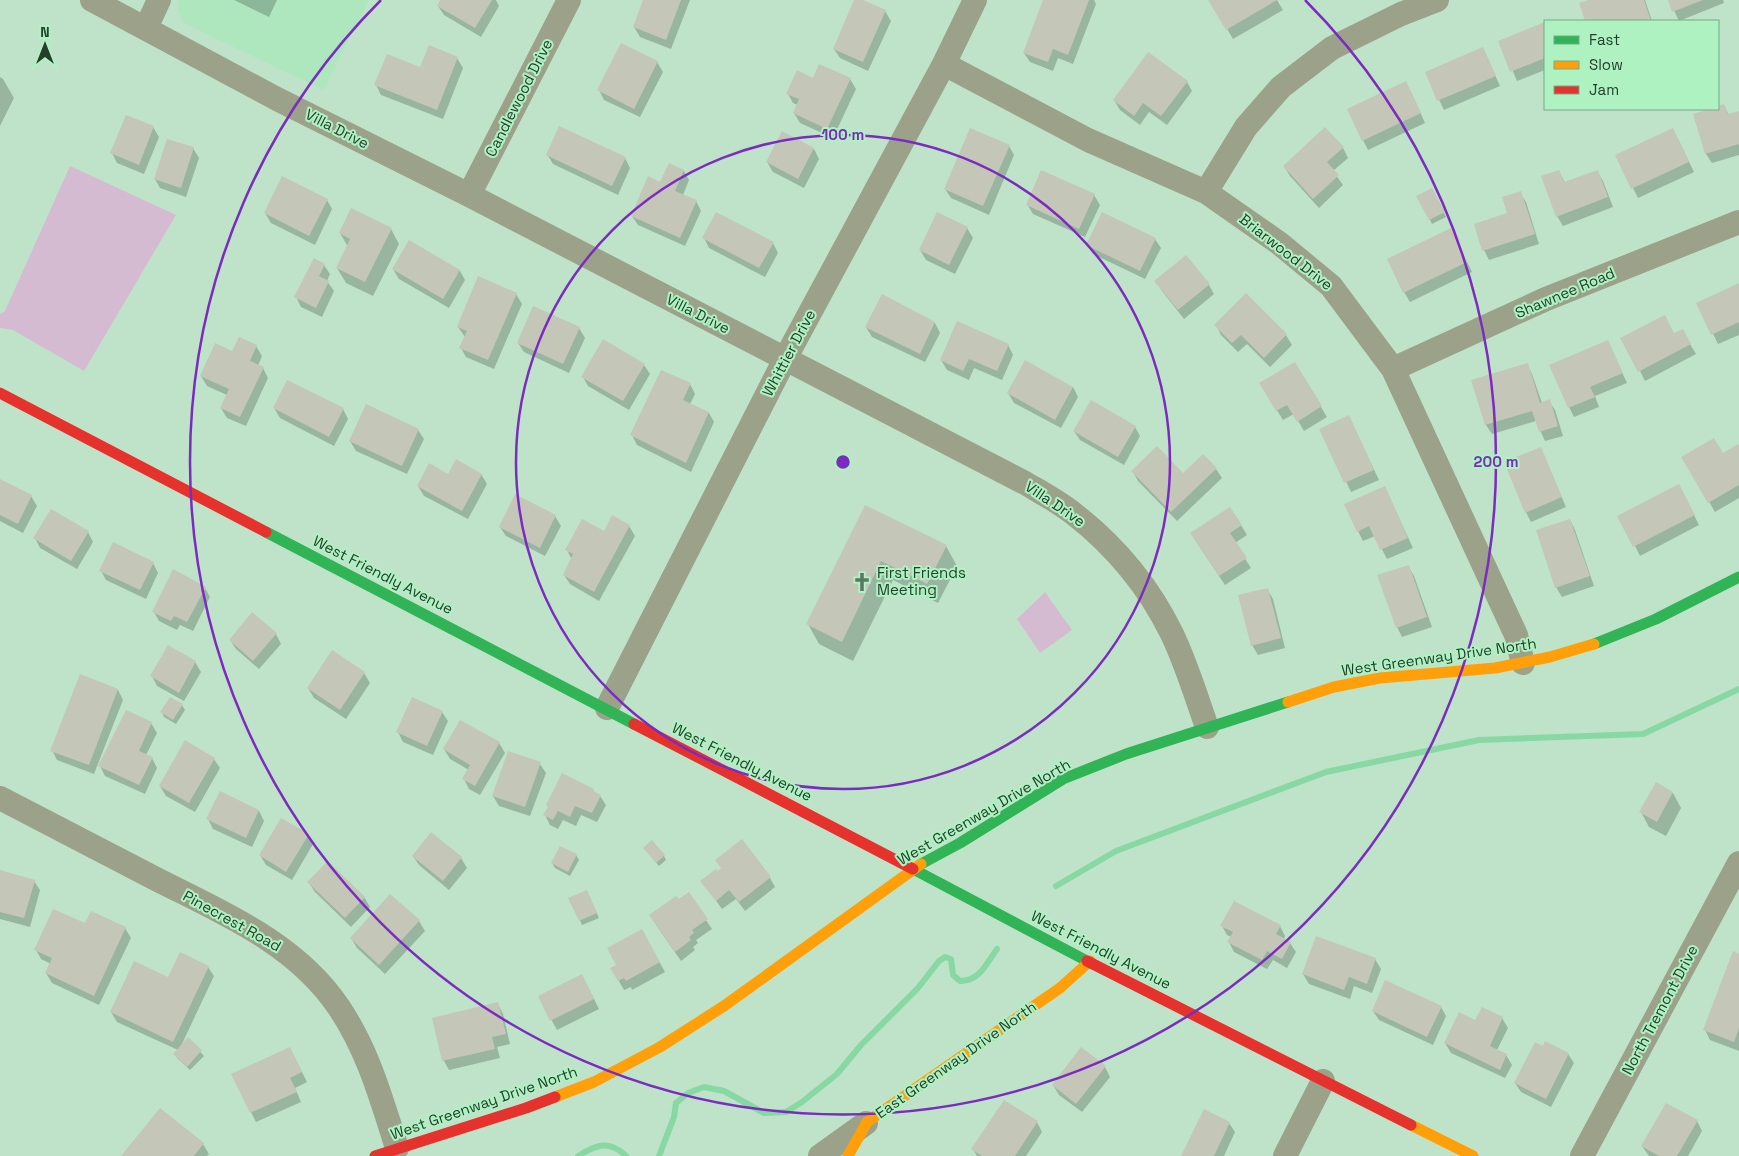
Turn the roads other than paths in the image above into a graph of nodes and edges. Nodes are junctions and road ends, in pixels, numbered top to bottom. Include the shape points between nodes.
1 (92, 0) edge
2 (159, 0) edge
3 (569, 0) edge
4 (975, 0) edge
5 (1437, 0) edge
6 (146, 28) junction
7 (944, 64) junction
8 (1206, 192) junction
9 (469, 195) junction
10 (1739, 222) edge
11 (785, 359) junction
12 (1393, 369) junction
13 (0, 393) edge
14 (1739, 577) edge
15 (1523, 663) junction
16 (607, 708) junction
17 (1207, 727) junction
18 (0, 798) edge
19 (914, 868) junction
20 (1736, 876) edge
21 (1090, 961) junction
22 (1323, 1081) junction
23 (867, 1122) junction
24 (398, 1148) junction
25 (375, 1156) edge
26 (820, 1156) edge
27 (848, 1156) edge
28 (1285, 1156) edge
29 (1473, 1156) edge
30 (1582, 1156) edge

1 - 6 street, Villa Drive
2 - 6 street
3 - 9 street, Candlewood Drive
4 - 7 street, Whittier Drive
5 - 8 street via 1332,48 1281,87 1246,127
6 - 9 street, Villa Drive via 276,99
7 - 8 street, Briarwood Drive via 1088,140
7 - 11 street, Whittier Drive
8 - 12 street, Briarwood Drive via 1278,243 1331,286
9 - 11 street, Villa Drive
10 - 12 street, Shawnee Road via 1546,299
11 - 16 street, Whittier Drive
11 - 17 street, Villa Drive via 1026,483 1098,534 1143,584 1159,610 1172,635
12 - 15 street, Briarwood Drive via 1498,594 1516,635
13 - 16 street, West Friendly Avenue
14 - 15 street, West Greenway Drive North via 1656,619 1614,636 1579,649
15 - 17 street, West Greenway Drive North via 1343,685
16 - 19 street, West Friendly Avenue
17 - 19 street, West Greenway Drive North via 1063,779
18 - 24 street, Pinecrest Road via 250,927 289,953 326,990 358,1038
19 - 21 street, West Friendly Avenue
19 - 24 street, West Greenway Drive North via 724,1006 660,1047 594,1082 526,1108
20 - 30 street, North Tremont Drive
21 - 22 street, West Friendly Avenue
21 - 23 street, East Greenway Drive North via 1060,988
22 - 28 street
22 - 29 street, West Friendly Avenue
23 - 26 street, East Greenway Drive North
23 - 27 street
24 - 25 street, West Greenway Drive North

